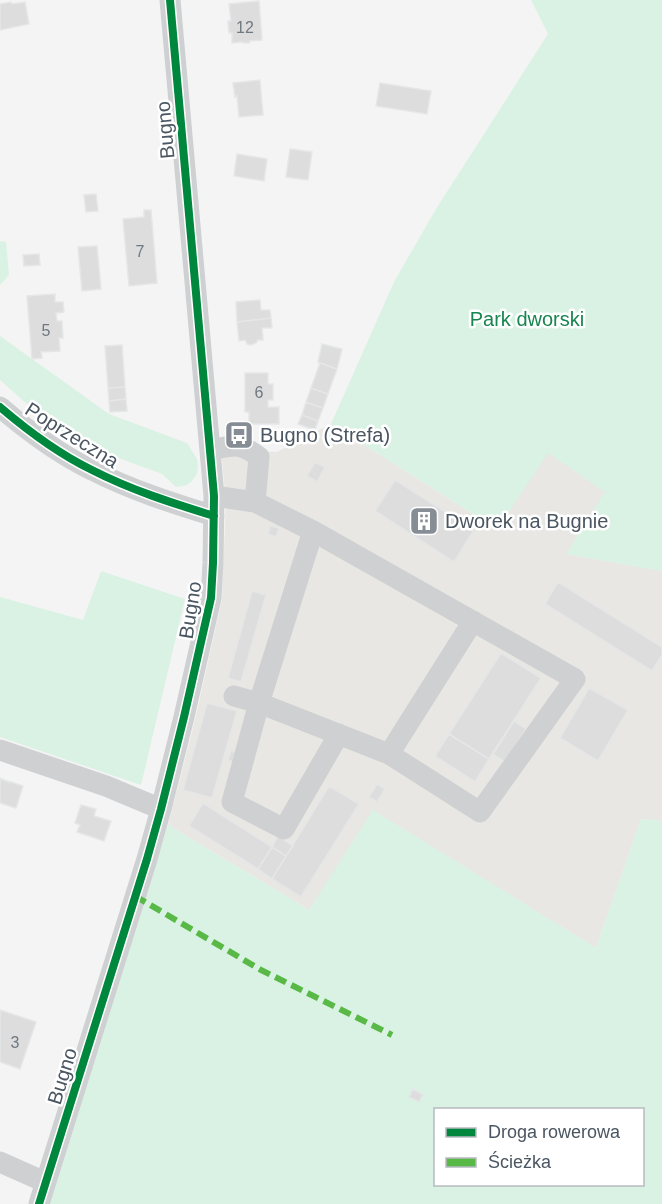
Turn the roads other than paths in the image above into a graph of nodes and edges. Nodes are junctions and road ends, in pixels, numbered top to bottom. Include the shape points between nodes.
1 (170, 0) edge
2 (0, 407) edge
3 (210, 450) junction
4 (255, 502) junction
5 (214, 506) junction
6 (313, 531) junction
7 (474, 621) junction
8 (234, 696) dead end
9 (259, 703) junction
10 (339, 734) junction
11 (0, 750) edge
12 (389, 754) junction
13 (162, 808) junction
14 (0, 1162) edge
15 (45, 1182) junction
16 (39, 1204) edge

1 - 3 street, Bugno
2 - 5 street, Poprzeczna via 40,439 90,470 163,500
3 - 4 street via 238,445 259,458
3 - 5 street, Bugno
4 - 5 street, Poprzeczna
4 - 6 street, Poprzeczna
5 - 13 street, Bugno via 211,598
6 - 7 street, Poprzeczna
6 - 9 street
7 - 12 street
7 - 12 street, Poprzeczna via 575,679 480,812
8 - 9 street
9 - 10 street
9 - 10 street via 232,802 284,829
10 - 12 street
11 - 13 street
13 - 15 street, Bugno
14 - 15 street
15 - 16 street, Bugno

